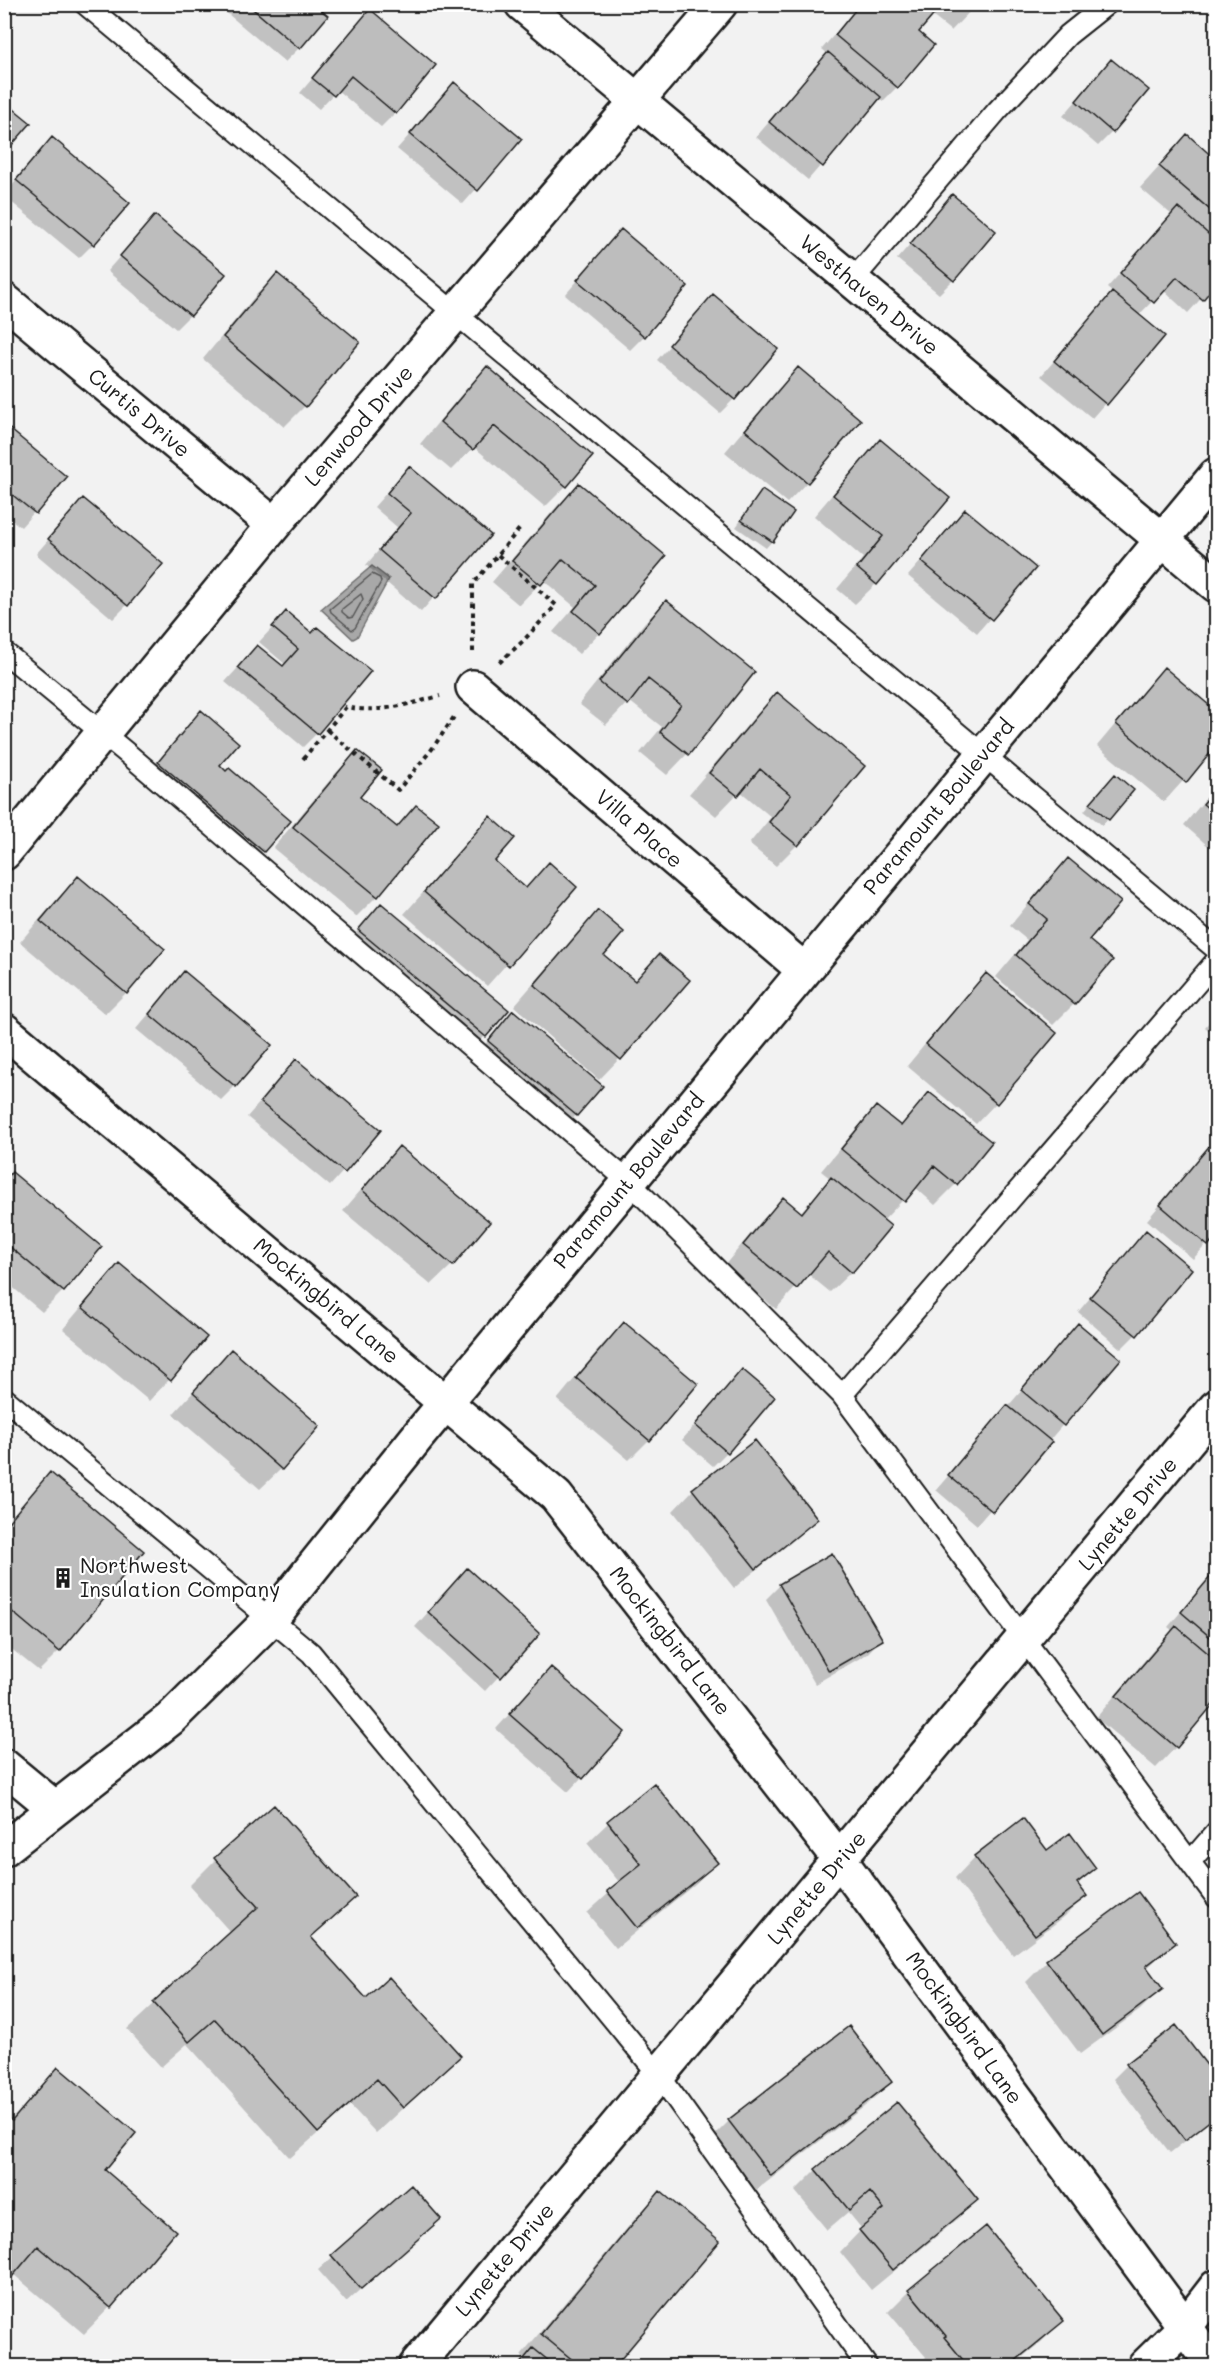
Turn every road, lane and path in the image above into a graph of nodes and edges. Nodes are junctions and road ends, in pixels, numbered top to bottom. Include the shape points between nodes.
1 (85, 4) edge
2 (522, 4) edge
3 (720, 4) edge
4 (1107, 4) edge
5 (638, 102) junction
6 (852, 281) junction
7 (4, 300) edge
8 (455, 315) junction
9 (1216, 475) edge
10 (274, 525) junction
11 (521, 527) dead end
12 (1162, 540) junction
13 (498, 555) junction
14 (1216, 585) edge
15 (4, 652) edge
16 (473, 687) junction
17 (327, 730) junction
18 (103, 733) junction
19 (982, 754) junction
20 (303, 759) dead end
21 (4, 852) edge
22 (1216, 949) edge
23 (1216, 961) edge
24 (804, 970) junction
25 (4, 1030) edge
26 (628, 1182) junction
27 (842, 1395) junction
28 (4, 1398) edge
29 (447, 1403) junction
30 (1216, 1407) edge
31 (272, 1618) junction
32 (1024, 1639) junction
33 (4, 1766) edge
34 (55, 1808) junction
35 (1216, 1832) edge
36 (4, 1849) edge
37 (840, 1860) junction
38 (1190, 1862) junction
39 (1216, 1897) edge
40 (659, 2075) junction
41 (1216, 2287) edge
42 (1185, 2327) junction
43 (416, 2367) edge
44 (867, 2367) edge
45 (1145, 2367) edge
46 (1214, 2367) edge

1 - 8 lane
2 - 5 street, Westhaven Drive
3 - 5 street, Lenwood Drive
4 - 6 lane via 1068,35 997,111
5 - 6 street, Westhaven Drive
5 - 8 street, Lenwood Drive
6 - 12 street, Westhaven Drive
7 - 10 street, Curtis Drive
8 - 10 street, Lenwood Drive
8 - 19 lane
9 - 12 street, Paramount Boulevard
10 - 18 street, Lenwood Drive
11 - 13 path
12 - 14 street, Westhaven Drive
12 - 19 street, Paramount Boulevard
13 - 16 path via 473,584
13 - 16 path via 556,605
15 - 18 lane
16 - 17 path via 389,709 346,707
16 - 17 path via 432,749 398,790
16 - 24 street, Villa Place
17 - 20 path
18 - 21 street, Lenwood Drive
18 - 26 lane
19 - 22 lane
19 - 24 street, Paramount Boulevard
23 - 27 lane
24 - 26 street, Paramount Boulevard
25 - 29 street, Mockingbird Lane
26 - 27 lane
26 - 29 street, Paramount Boulevard
27 - 32 lane
28 - 31 lane
29 - 31 street, Paramount Boulevard
29 - 37 street, Mockingbird Lane via 556,1496
30 - 32 street, Lynette Drive
31 - 34 street, Paramount Boulevard via 170,1719
31 - 40 lane via 311,1653
32 - 37 street, Lynette Drive
32 - 38 lane
33 - 34 street
34 - 36 street, Paramount Boulevard
35 - 38 lane
37 - 40 street, Lynette Drive
37 - 42 street, Mockingbird Lane
38 - 39 lane
40 - 43 street, Lynette Drive
40 - 44 lane
41 - 42 street
42 - 45 street
42 - 46 street, Mockingbird Lane

